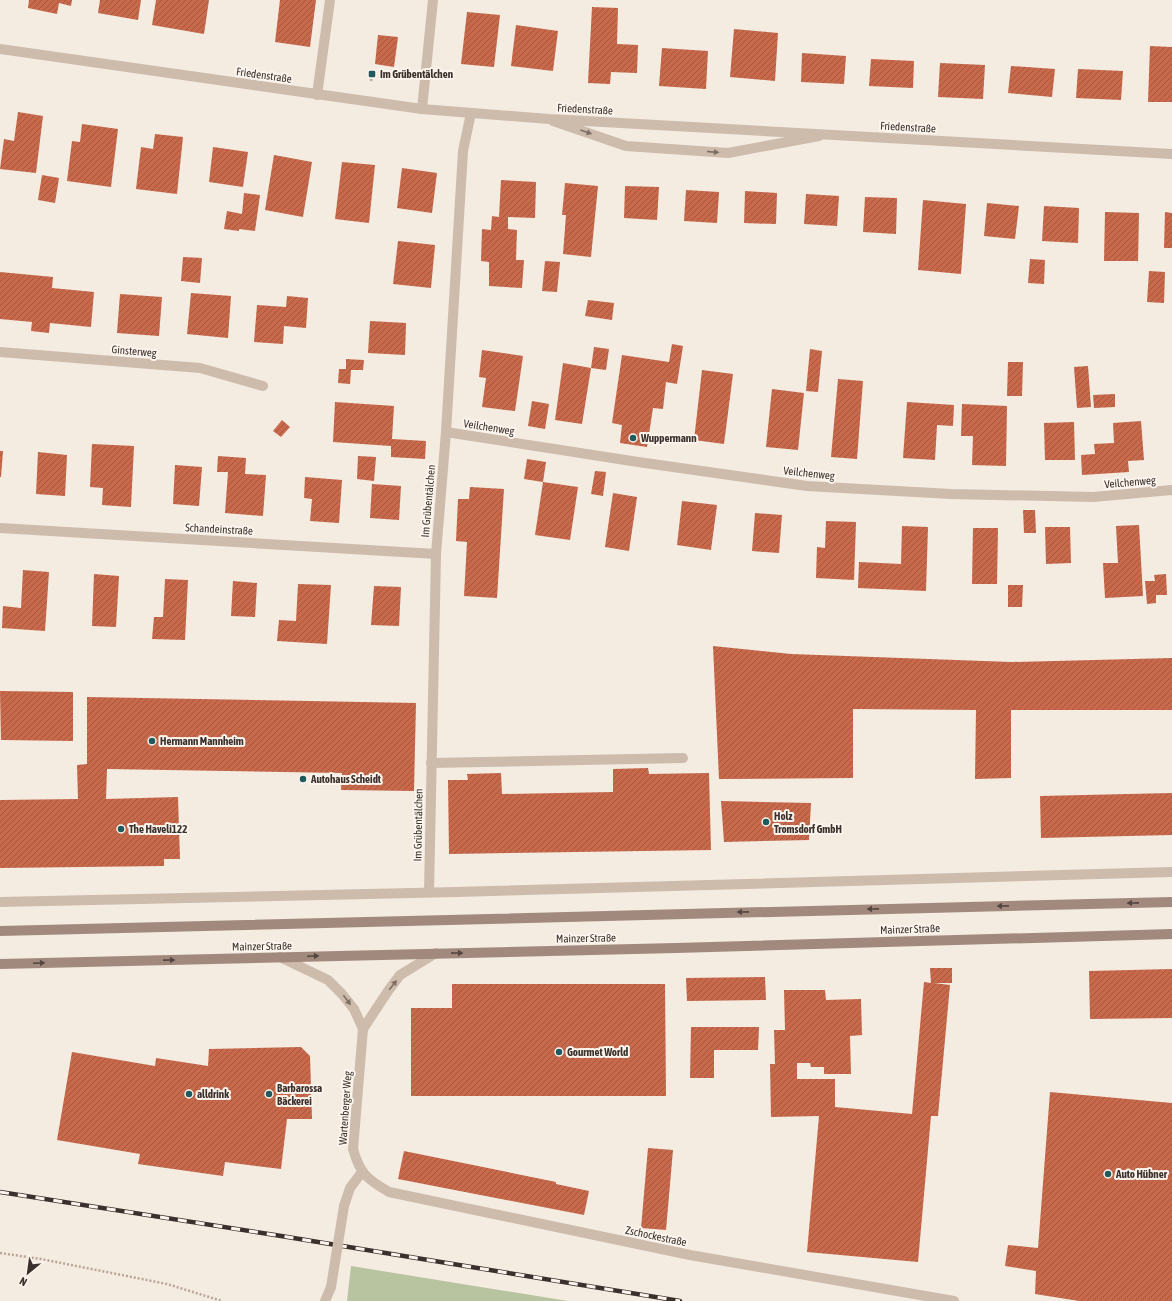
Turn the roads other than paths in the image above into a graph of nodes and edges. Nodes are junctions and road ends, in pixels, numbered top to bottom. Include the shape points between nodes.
1 (330, 0) edge
2 (433, 0) edge
3 (0, 50) edge
4 (317, 95) junction
5 (422, 109) junction
6 (471, 113) junction
7 (549, 119) junction
8 (825, 135) junction
9 (1172, 154) edge
10 (0, 352) edge
11 (263, 386) dead end
12 (446, 432) junction
13 (1172, 490) edge
14 (0, 528) edge
15 (436, 554) junction
16 (683, 758) dead end
17 (431, 763) junction
18 (1172, 872) edge
19 (429, 892) junction
20 (0, 902) edge
21 (1172, 902) edge
22 (0, 931) edge
23 (1172, 934) edge
24 (436, 953) junction
25 (280, 957) junction
26 (0, 964) edge
27 (363, 1029) junction
28 (362, 1172) junction
29 (325, 1301) edge
30 (954, 1301) edge

1 - 4 street
2 - 5 street
3 - 4 street, Friedenstraße
4 - 5 street, Friedenstraße
5 - 6 street, Friedenstraße
6 - 7 street, Friedenstraße
6 - 12 street, Im Grübentälchen via 464,151
7 - 8 street, Friedenstraße
7 -> 8 street via 626,146 728,153
8 - 9 street, Friedenstraße
10 - 11 street, Ginsterweg via 200,368
12 - 13 street, Veilchenweg via 806,486 951,494 1093,497
12 - 15 street, Im Grübentälchen
14 - 15 street, Schandeinstraße
15 - 17 street, Im Grübentälchen
16 - 17 street
17 - 19 street, Im Grübentälchen
18 - 19 street
19 - 20 street
21 -> 22 main road, Mainzer Straße
24 -> 23 main road, Mainzer Straße
25 -> 24 main road, Mainzer Straße
27 -> 24 street, Wartenberger Weg via 400,975
26 -> 25 main road, Mainzer Straße
25 -> 27 street, Wartenberger Weg via 328,980 354,1009
27 - 28 street, Wartenberger Weg via 353,1143 356,1160
28 - 29 street, bridge via 350,1188 344,1206 331,1287
28 - 30 street, Zschockestraße via 372,1182 389,1192 690,1255

